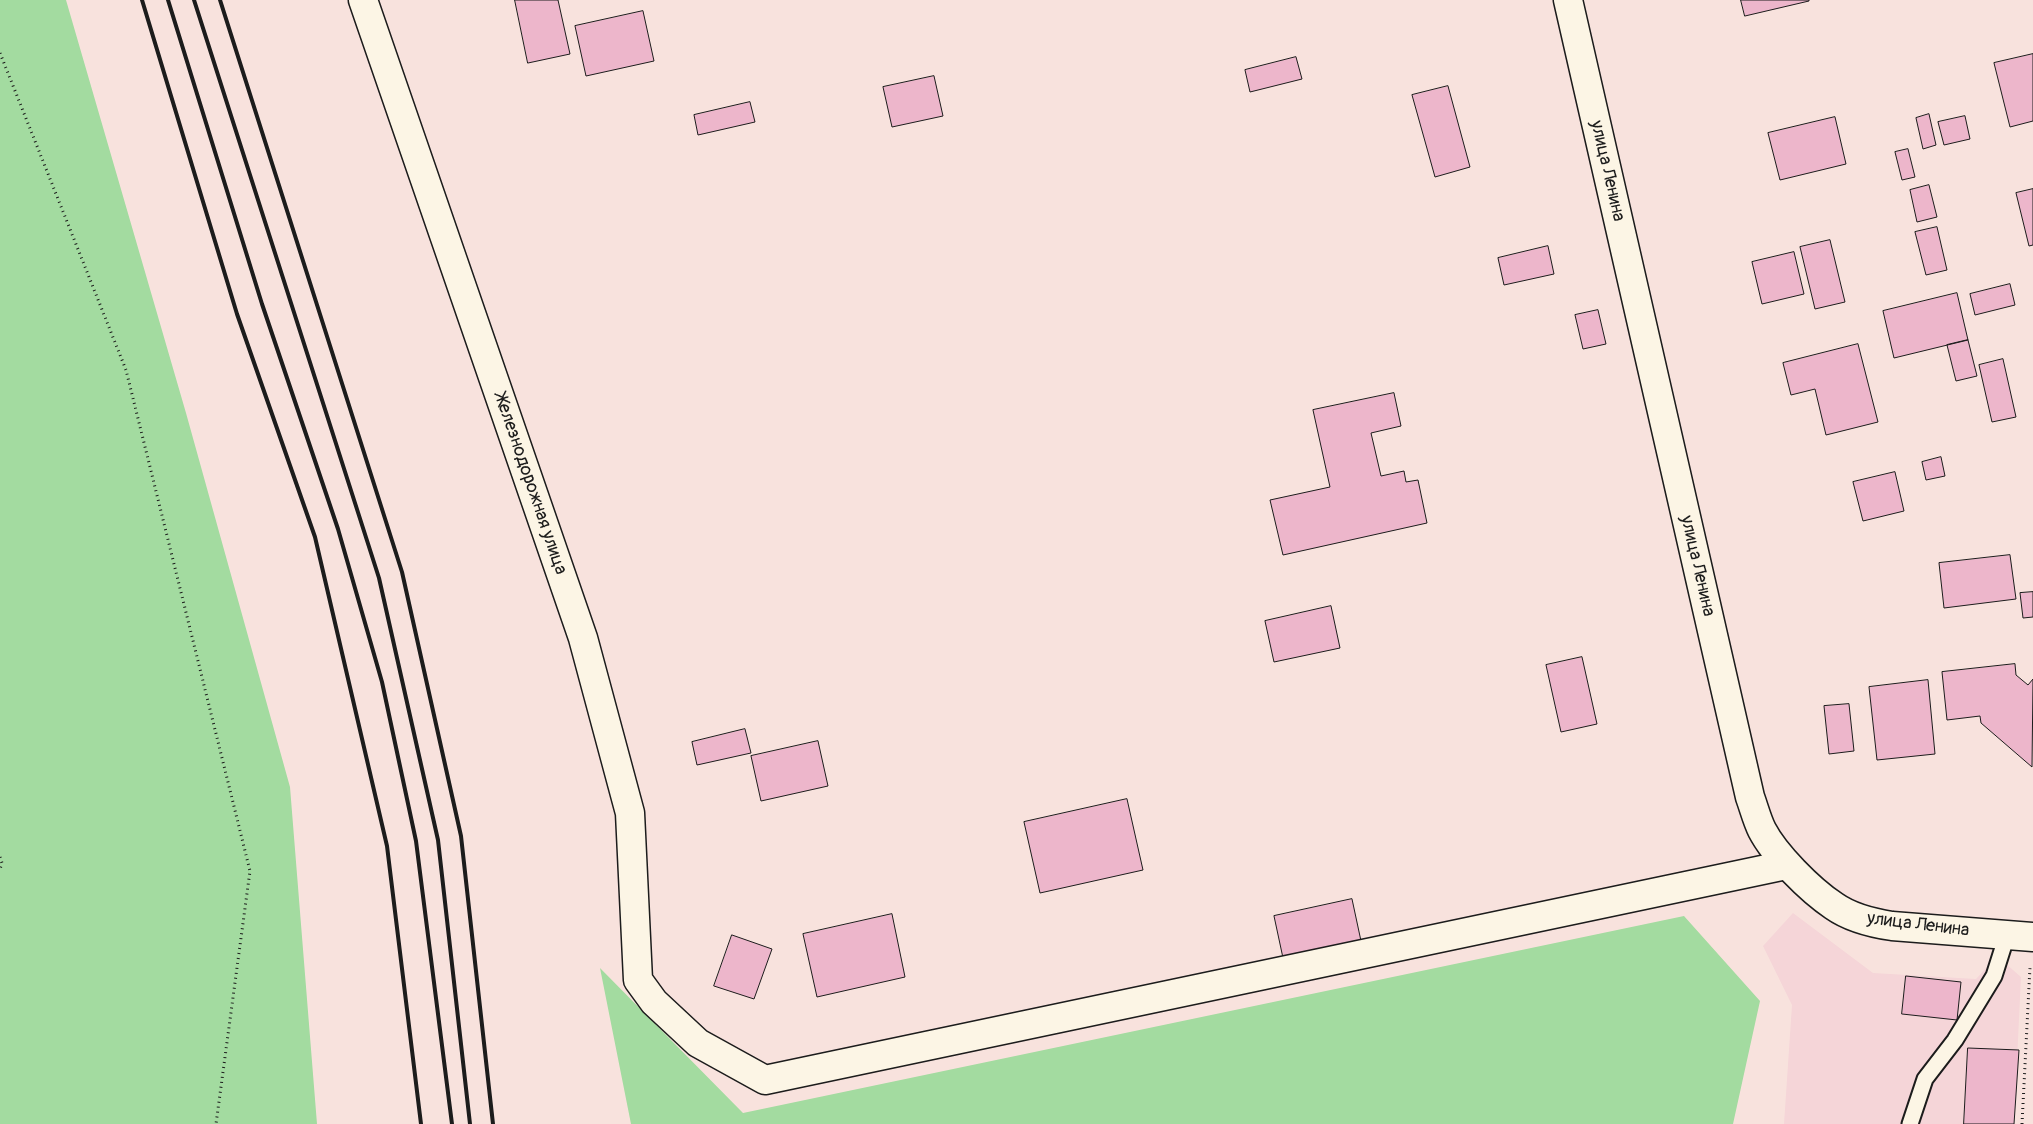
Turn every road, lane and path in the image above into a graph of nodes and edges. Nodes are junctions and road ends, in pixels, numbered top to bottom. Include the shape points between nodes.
1 (363, 0) edge
2 (1568, 0) edge
3 (0, 53) edge
4 (0, 857) edge
5 (1786, 865) junction
6 (0, 869) edge
7 (2024, 936) edge
8 (216, 1124) edge
9 (1910, 1124) edge
10 (2022, 1124) edge

1 - 5 street, Железнодорожная улица via 583,638 630,813 638,980 654,1002 698,1043 765,1080
2 - 5 street, улица Ленина via 1750,797 1762,830
3 - 8 path via 126,370 250,871
4 - 6 path
5 - 7 street, улица Ленина via 1834,906 1872,923
7 - 9 lane via 1925,1079
7 - 10 path

